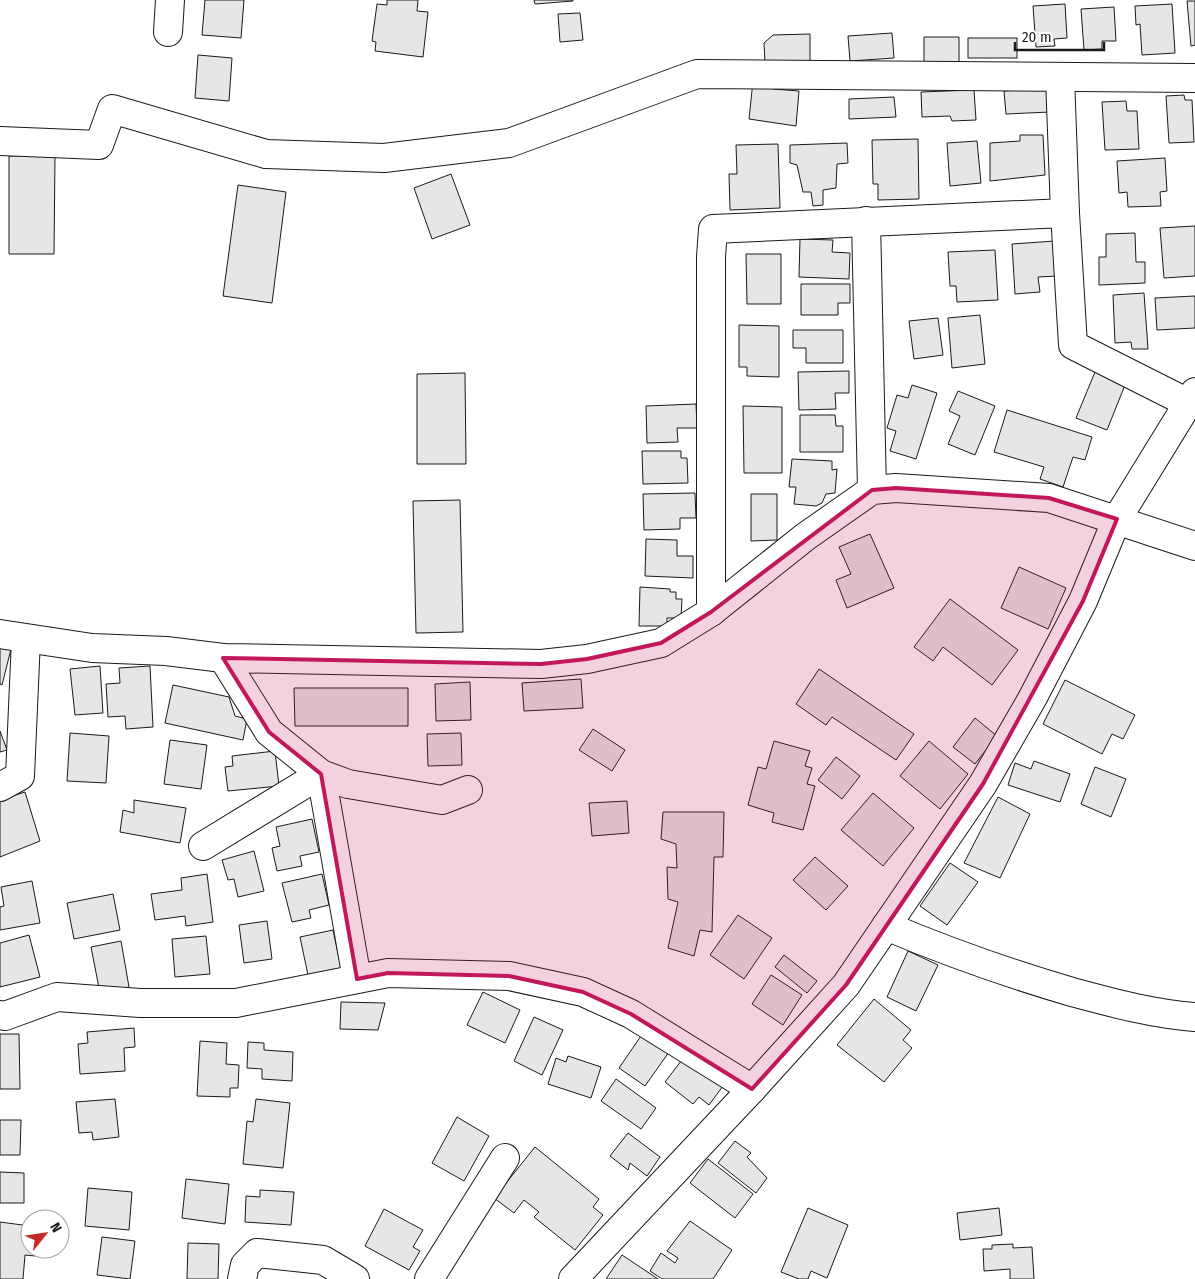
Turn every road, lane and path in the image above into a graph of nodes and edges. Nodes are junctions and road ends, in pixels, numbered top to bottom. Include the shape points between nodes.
1 (170, 0) edge
2 (168, 32) dead end
3 (1060, 77) junction
4 (1195, 78) edge
5 (0, 141) edge
6 (1064, 213) junction
7 (866, 220) junction
8 (1192, 398) edge
9 (872, 490) junction
10 (1117, 519) junction
11 (1195, 546) edge
12 (711, 612) junction
13 (0, 634) edge
14 (26, 639) junction
15 (223, 658) junction
16 (321, 774) junction
17 (0, 787) edge
18 (468, 790) dead end
19 (203, 846) dead end
20 (886, 926) junction
21 (357, 979) junction
22 (0, 1015) edge
23 (1195, 1016) edge
24 (752, 1089) junction
25 (505, 1158) dead end
26 (242, 1279) edge
27 (355, 1279) edge
28 (429, 1279) edge
29 (573, 1279) edge

1 - 2 street
3 - 4 street
3 - 5 street via 696,74 509,144 384,158 266,154 112,109 99,145
3 - 6 street
6 - 7 street
6 - 8 street via 1073,344
7 - 9 street
7 - 12 street via 713,229
8 - 10 street
9 - 10 street via 896,488 1049,498
9 - 12 street
10 - 11 street
10 - 20 street via 1083,601 1032,699 983,784
12 - 15 street via 661,643 587,659 541,664
13 - 14 street
14 - 15 street via 92,648
14 - 17 street via 20,776
15 - 16 street via 268,732
16 - 18 street via 348,784 442,800
16 - 19 street
16 - 21 street
20 - 23 street via 966,959 1041,983 1166,1015
20 - 24 street via 846,985
21 - 22 street via 236,1002 140,1003 57,997
21 - 24 street via 388,973 510,976 583,992 631,1014
24 - 29 street
25 - 28 street
26 - 27 street via 245,1265 257,1253 323,1260

